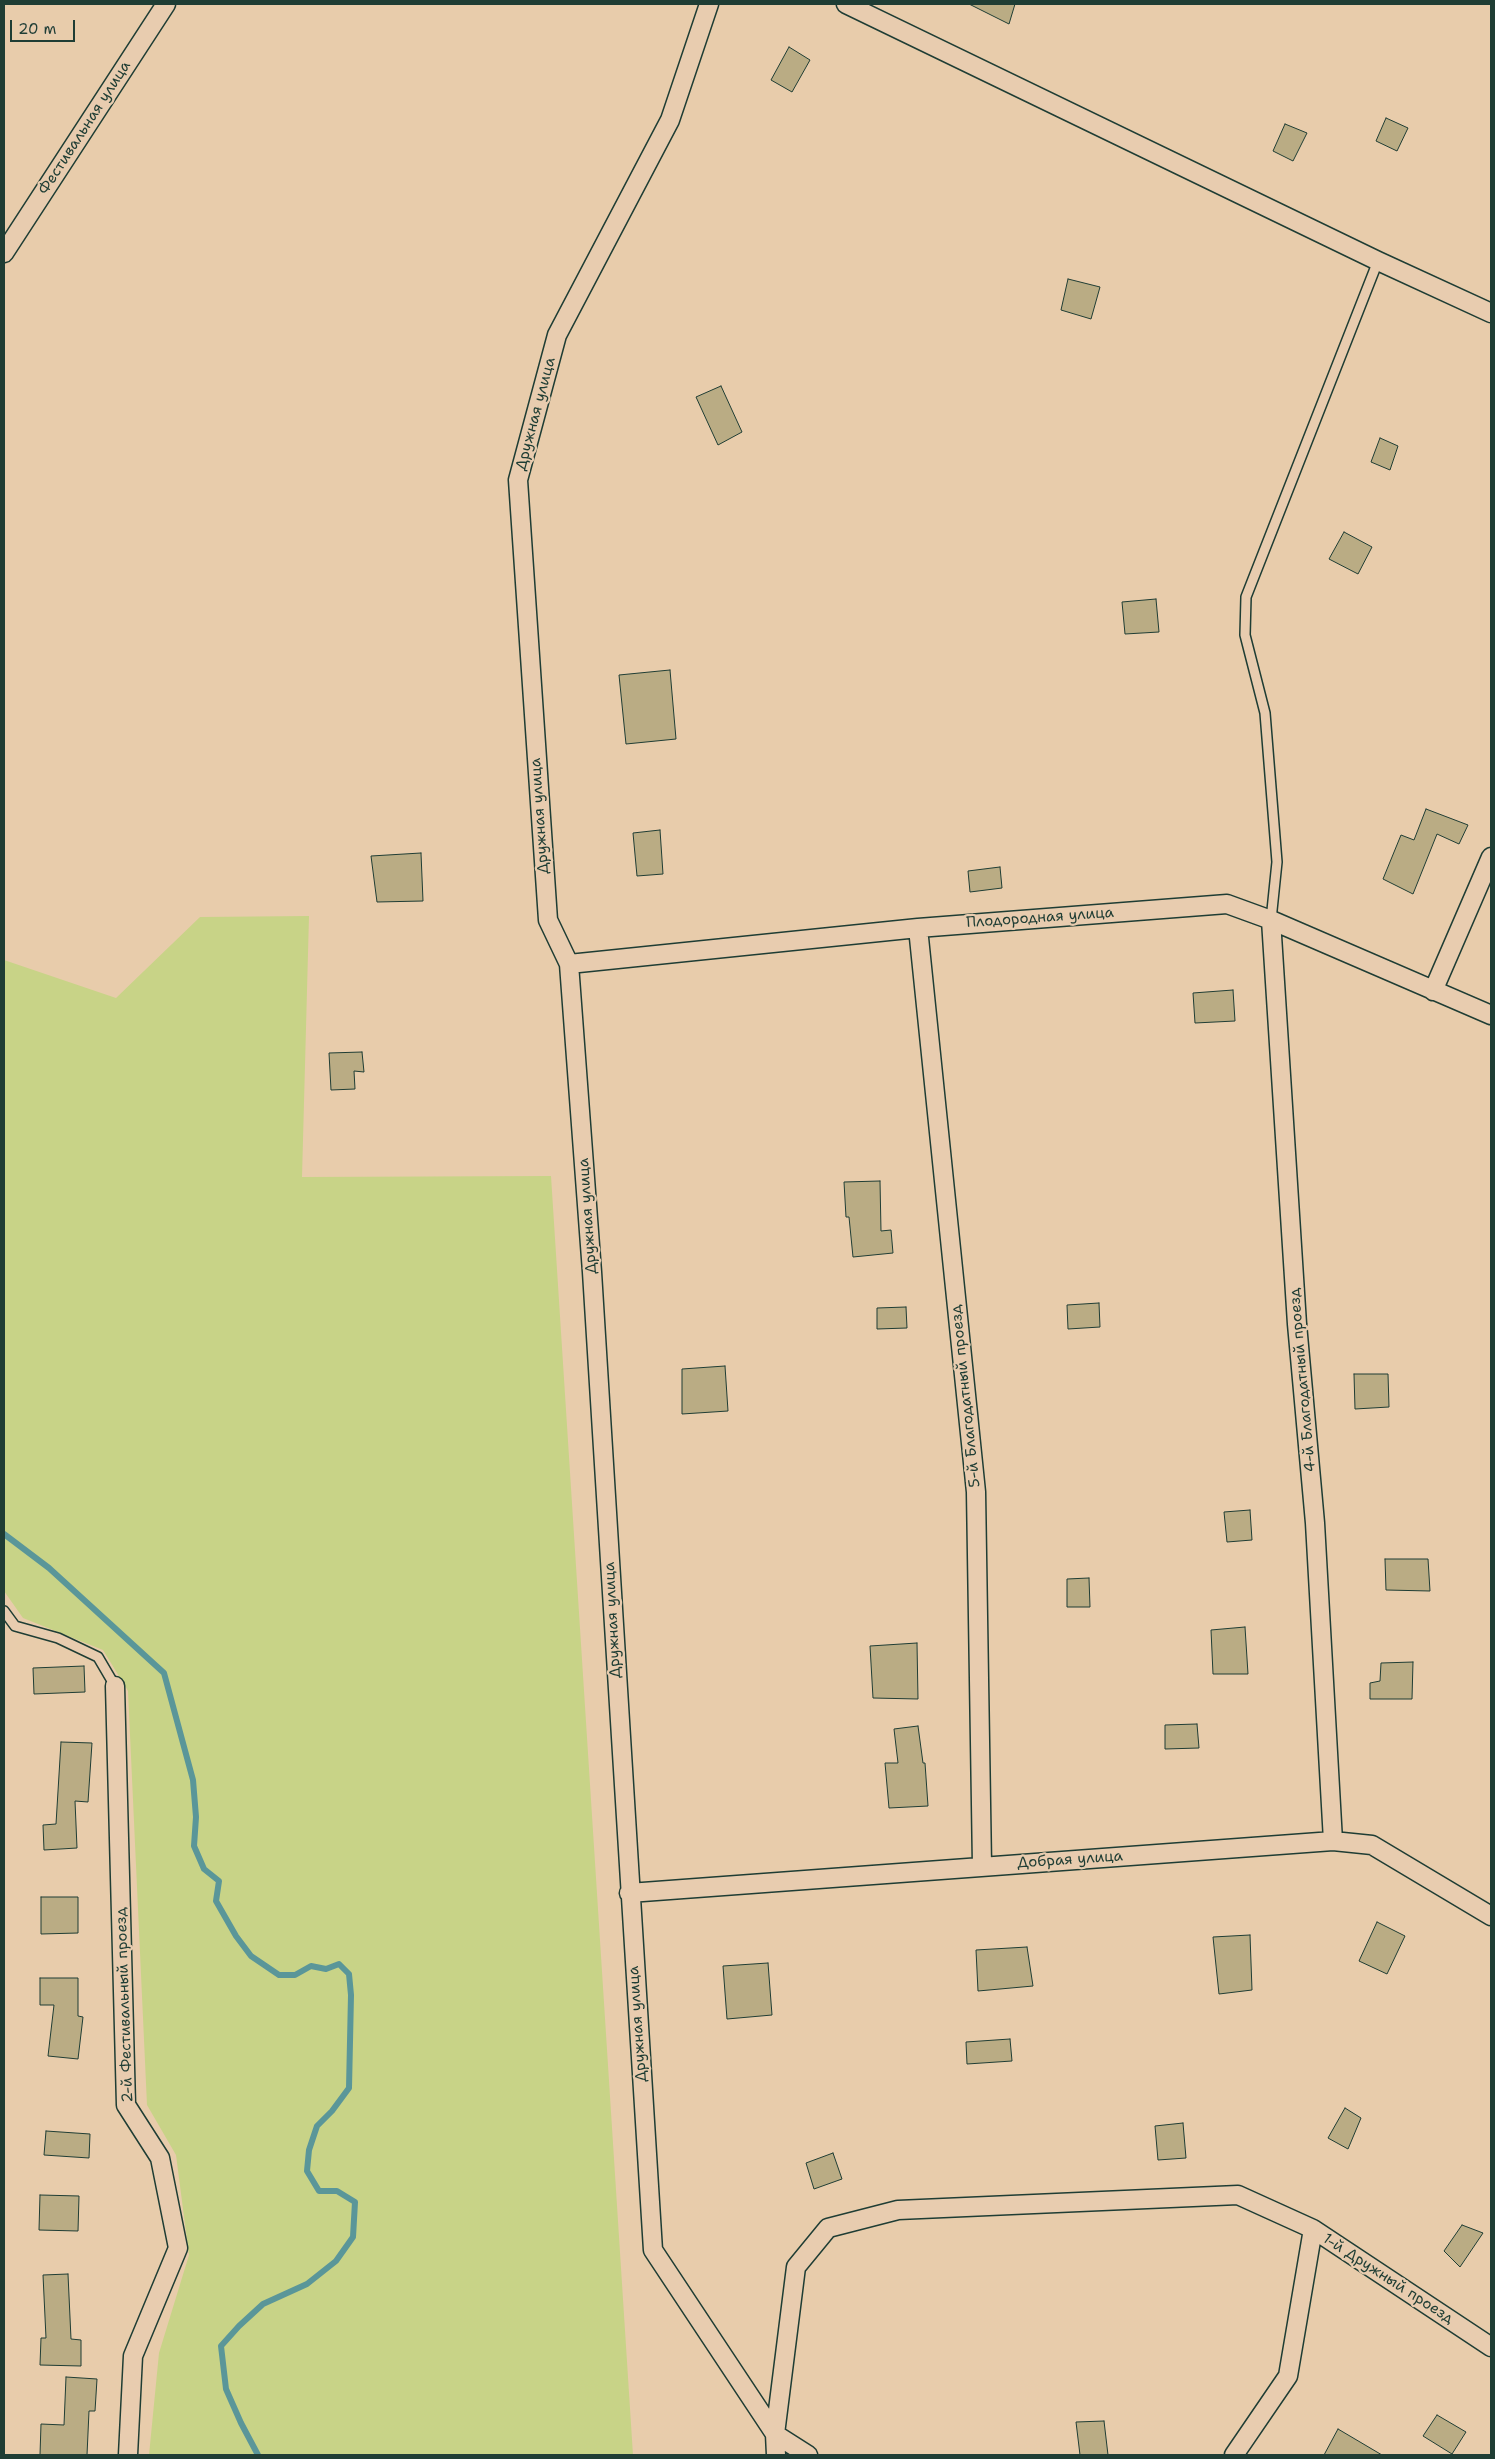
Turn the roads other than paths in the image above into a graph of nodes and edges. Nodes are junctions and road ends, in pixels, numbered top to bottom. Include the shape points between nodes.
1 (166, 4) edge
2 (710, 4) edge
3 (846, 4) edge
4 (4, 253) edge
5 (1378, 261) junction
6 (1491, 313) edge
7 (1491, 857) edge
8 (1270, 920) junction
9 (918, 928) junction
10 (569, 964) junction
11 (1433, 991) junction
12 (1491, 1016) edge
13 (4, 1611) edge
14 (115, 1686) joint
15 (1333, 1840) junction
16 (982, 1866) junction
17 (629, 1893) junction
18 (1491, 1916) edge
19 (1313, 2229) junction
20 (1491, 2347) edge
21 (775, 2434) junction
22 (128, 2455) edge
23 (776, 2455) edge
24 (808, 2455) edge
25 (1234, 2455) edge

1 - 4 street, Фестивальная улица
2 - 10 street, Дружная улица via 670,120 557,335 518,480 548,920
3 - 5 street
5 - 6 street
5 - 8 lane via 1246,597 1245,635 1265,713 1277,862
7 - 11 street
8 - 9 street, Плодородная улица via 1227,904
8 - 11 street, Плодородная улица
8 - 15 street, 4-й Благодатный проезд via 1297,1324 1315,1523
9 - 10 street, Плодородная улица
9 - 16 street, 5-й Благодатный проезд via 976,1492
10 - 17 street, Дружная улица via 592,1272
11 - 12 street, Плодородная улица
13 - 14 lane via 15,1626 58,1638 98,1657
14 - 22 street, 2-й Фестивальный проезд via 126,2105 160,2158 178,2248 133,2356
15 - 16 street, Добрая улица
15 - 18 street, Добрая улица via 1372,1845
16 - 17 street, Добрая улица
17 - 21 street, Дружная улица via 652,2250
19 - 20 street, 1-й Дружный проезд
19 - 21 street via 1238,2195 898,2210 828,2228 796,2267
19 - 25 street, 1-й Дружный проезд via 1288,2376
21 - 23 street
21 - 24 street

